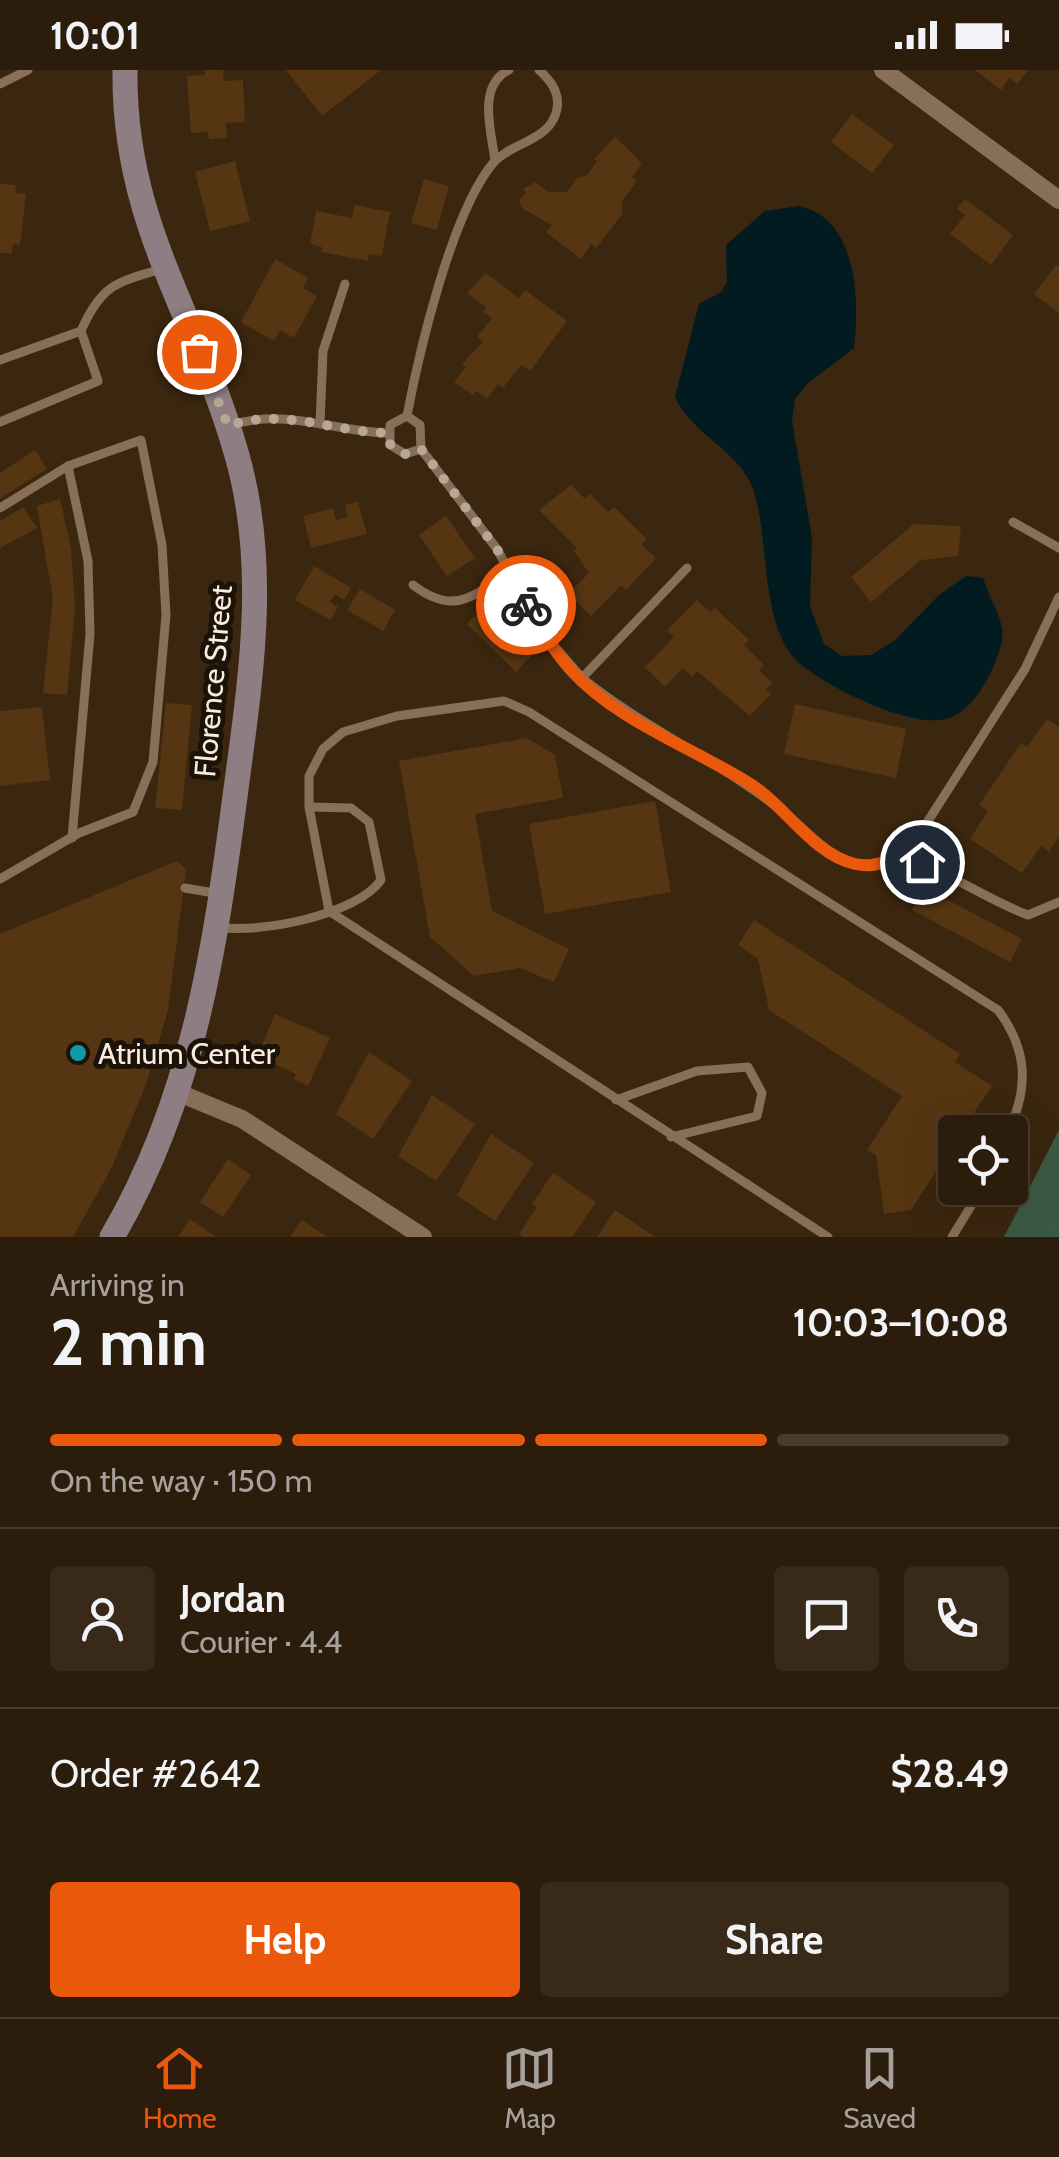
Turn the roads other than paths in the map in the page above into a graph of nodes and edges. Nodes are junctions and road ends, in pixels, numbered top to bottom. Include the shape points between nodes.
1 (28, 70) edge
2 (125, 70) edge
3 (509, 70) edge
4 (539, 70) edge
5 (883, 70) edge
6 (0, 84) edge
7 (495, 160) junction
8 (1059, 200) edge
9 (162, 269) junction
10 (345, 284) dead end
11 (81, 331) junction
12 (0, 360) edge
13 (407, 416) junction
14 (0, 422) edge
15 (320, 424) junction
16 (228, 426) junction
17 (387, 433) junction
18 (421, 449) junction
19 (68, 466) junction
20 (0, 508) edge
21 (1013, 522) dead end
22 (1059, 548) edge
23 (687, 568) dead end
24 (509, 572) junction
25 (413, 585) dead end
26 (1059, 597) edge
27 (582, 678) junction
28 (309, 807) junction
29 (72, 838) junction
30 (901, 855) junction
31 (0, 879) edge
32 (185, 888) dead end
33 (222, 894) junction
34 (1059, 902) edge
35 (329, 912) junction
36 (218, 927) junction
37 (179, 1093) junction
38 (616, 1100) junction
39 (1014, 1115) edge
40 (671, 1138) junction
41 (972, 1205) edge
42 (112, 1237) edge
43 (423, 1237) edge
44 (828, 1237) edge
45 (952, 1237) edge

1 - 6 lane
2 - 9 street, Florence Street via 132,161
3 - 7 lane via 489,95
4 - 7 lane via 553,82 558,108 550,126
5 - 8 street
7 - 13 lane via 464,221 424,334
9 - 11 lane via 106,289
9 - 16 street, Florence Street
10 - 15 lane via 323,351
11 - 12 lane
11 - 14 lane via 98,381
13 - 17 lane via 394,420
13 - 18 lane via 420,425
15 - 16 lane via 263,416
15 - 17 lane
16 - 33 street, Florence Street via 250,508 256,598
17 - 18 lane via 396,451
18 - 24 lane
19 - 20 lane
19 - 29 lane via 88,561 90,634
19 - 29 lane via 141,440 162,546 166,614 153,762 132,812
21 - 22 lane
23 - 27 lane
24 - 25 lane via 452,603
24 - 27 lane via 542,632
26 - 30 lane via 1024,669
27 - 30 lane via 754,786 830,852 854,864 876,865
28 - 35 lane
28 - 35 lane via 351,808 369,822 381,880 371,894
28 - 39 lane via 310,776 323,749 343,732 397,716 504,701 998,1010 1014,1032 1025,1083
29 - 31 lane
30 - 34 lane via 943,869 1028,915
32 - 33 lane
33 - 36 street, Florence Street
35 - 36 lane via 244,930
35 - 38 lane
36 - 37 street, Florence Street
37 - 42 street, Florence Street via 144,1182
37 - 43 street via 242,1119
38 - 40 lane
38 - 40 lane via 697,1070 748,1067 762,1092 757,1116
40 - 44 lane
41 - 45 lane

